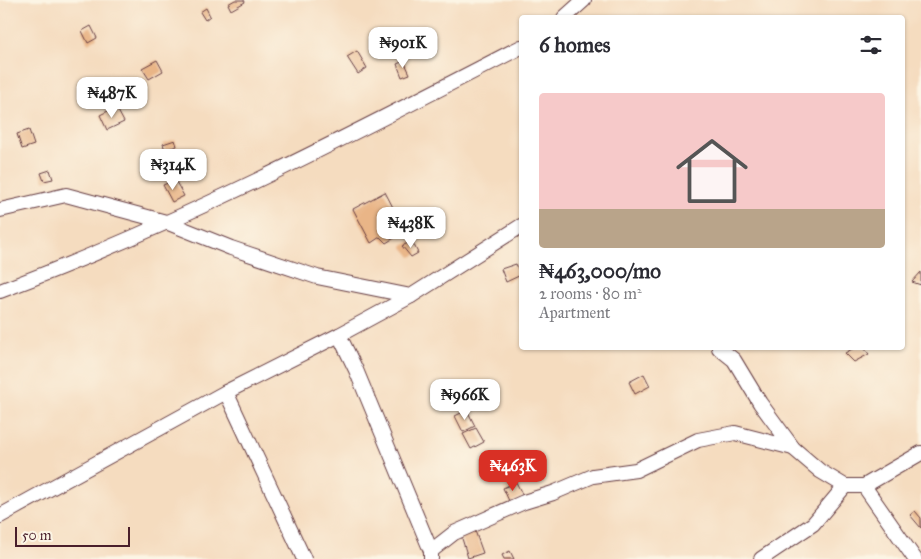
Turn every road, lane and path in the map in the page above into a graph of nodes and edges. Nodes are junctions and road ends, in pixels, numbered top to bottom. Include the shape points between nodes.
1 (584, 0) edge
2 (567, 15) edge
3 (519, 48) edge
4 (0, 210) edge
5 (166, 222) junction
6 (519, 227) edge
7 (0, 291) edge
8 (411, 296) junction
9 (339, 335) junction
10 (722, 350) edge
11 (226, 392) junction
12 (793, 448) junction
13 (921, 453) edge
14 (845, 486) junction
15 (864, 486) junction
16 (0, 516) edge
17 (431, 555) edge
18 (304, 559) edge
19 (761, 559) edge
20 (914, 559) edge

1 - 2 street
3 - 5 street via 337,142
4 - 5 street via 66,195
5 - 7 street via 55,271
5 - 8 street via 317,277
6 - 8 street
8 - 9 street
9 - 11 street
9 - 17 street
10 - 12 street via 734,360
11 - 16 street
11 - 18 street
12 - 14 street via 820,471
12 - 17 street via 735,433 698,440 636,470 593,476 516,506 454,533
13 - 15 street
14 - 15 street
14 - 19 street via 813,524
15 - 20 street

